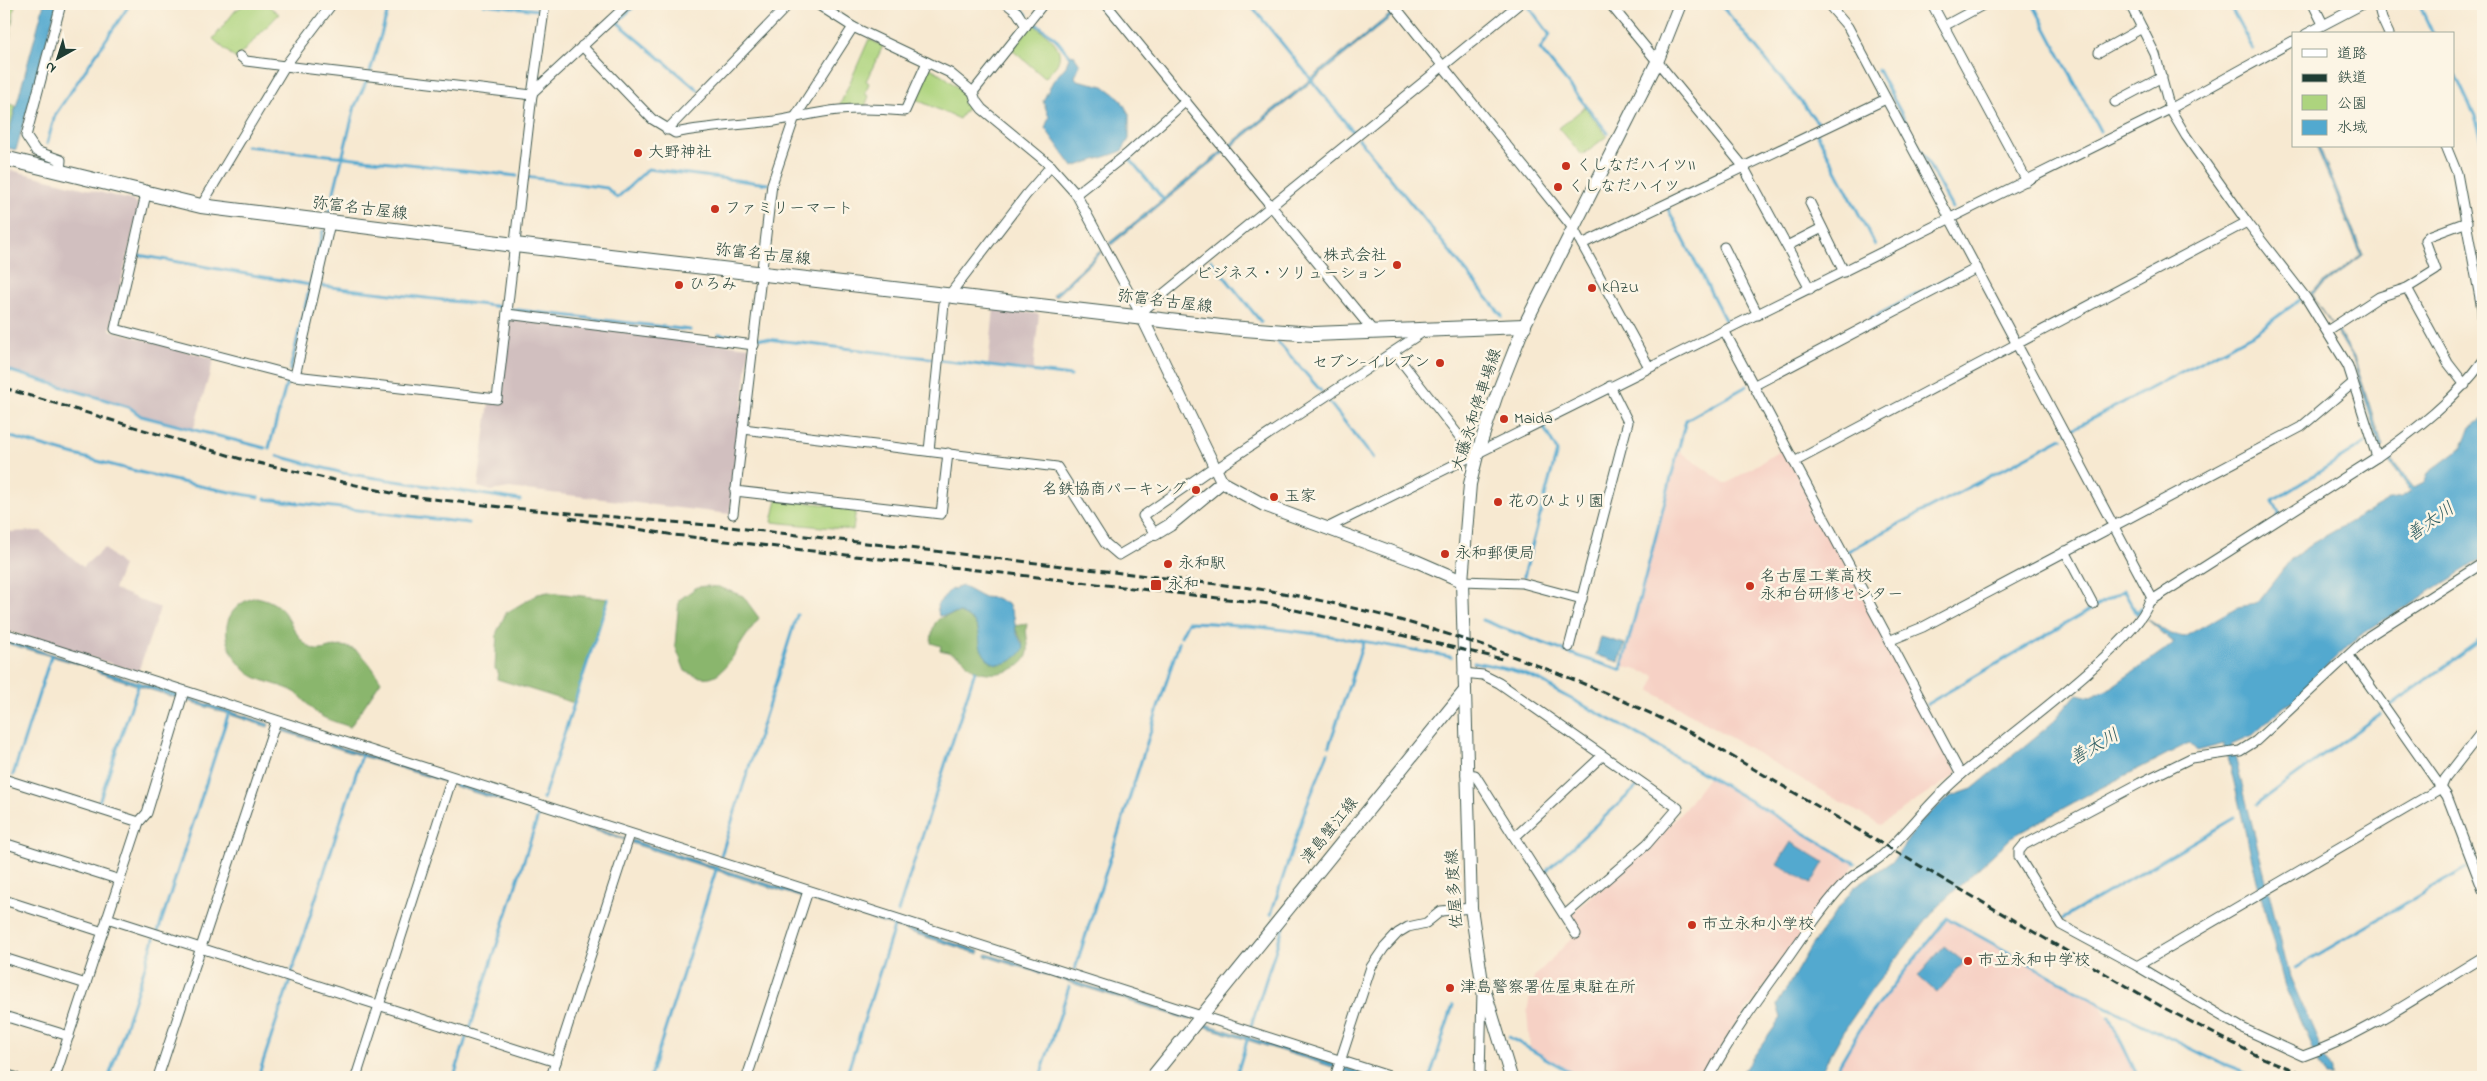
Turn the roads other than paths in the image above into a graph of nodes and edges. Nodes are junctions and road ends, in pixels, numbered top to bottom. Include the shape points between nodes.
1 (61, 4) edge
2 (332, 4) edge
3 (545, 4) edge
4 (628, 4) edge
5 (789, 4) edge
6 (817, 4) edge
7 (1008, 4) edge
8 (1043, 4) edge
9 (1106, 4) edge
10 (1519, 4) edge
11 (1610, 4) edge
12 (1680, 4) edge
13 (1828, 4) edge
14 (1932, 4) edge
15 (1985, 4) edge
16 (2130, 4) edge
17 (2313, 4) edge
18 (2363, 4) edge
19 (2378, 4) edge
20 (1396, 7) edge
21 (2323, 24) junction
22 (1026, 26) junction
23 (1944, 26) junction
24 (853, 27) junction
25 (2142, 28) junction
26 (2309, 32) edge
27 (2388, 32) edge
28 (2292, 42) edge
29 (582, 46) junction
30 (2099, 52) dead end
31 (240, 56) dead end
32 (926, 62) junction
33 (1657, 62) junction
34 (285, 66) junction
35 (1443, 66) junction
36 (2162, 78) junction
37 (973, 92) junction
38 (532, 94) junction
39 (1886, 99) junction
40 (1186, 102) junction
41 (2114, 102) dead end
42 (2170, 109) junction
43 (794, 119) junction
44 (667, 130) junction
45 (2447, 148) edge
46 (4, 158) edge
47 (1051, 166) junction
48 (1743, 166) junction
49 (60, 172) junction
50 (2027, 181) junction
51 (146, 194) junction
52 (1076, 194) junction
53 (1810, 204) dead end
54 (201, 206) junction
55 (1271, 206) junction
56 (1951, 220) junction
57 (2247, 222) junction
58 (2467, 222) junction
59 (330, 223) junction
60 (1573, 228) junction
61 (1822, 228) junction
62 (1582, 244) junction
63 (515, 245) junction
64 (1787, 246) junction
65 (1724, 247) dead end
66 (1977, 268) junction
67 (1844, 272) junction
68 (763, 273) junction
69 (2408, 288) junction
70 (1810, 289) junction
71 (947, 294) junction
72 (507, 314) junction
73 (1141, 315) junction
74 (1758, 315) junction
75 (1524, 326) junction
76 (1426, 330) junction
77 (2328, 331) junction
78 (1374, 332) junction
79 (1725, 332) junction
80 (2483, 337) edge
81 (2017, 343) junction
82 (754, 345) junction
83 (1394, 352) junction
84 (2483, 361) edge
85 (1649, 367) junction
86 (295, 376) junction
87 (2354, 383) junction
88 (2465, 385) junction
89 (1610, 386) junction
90 (1753, 386) junction
91 (744, 429) junction
92 (929, 451) junction
93 (948, 453) junction
94 (1475, 453) junction
95 (2378, 458) junction
96 (1794, 462) junction
97 (1216, 467) junction
98 (1222, 482) junction
99 (736, 491) junction
100 (732, 514) dead end
101 (2112, 527) junction
102 (1327, 528) junction
103 (1155, 534) junction
104 (2066, 551) junction
105 (2483, 563) edge
106 (1462, 580) junction
107 (1582, 599) junction
108 (2152, 600) junction
109 (2093, 604) dead end
110 (4, 633) edge
111 (1891, 640) junction
112 (1569, 647) dead end
113 (2349, 656) junction
114 (1463, 673) junction
115 (184, 691) junction
116 (1463, 693) junction
117 (276, 721) junction
118 (2483, 730) edge
119 (1602, 756) junction
120 (1466, 774) junction
121 (1961, 775) junction
122 (452, 778) junction
123 (4, 779) edge
124 (2442, 788) junction
125 (139, 822) junction
126 (630, 834) junction
127 (1515, 837) junction
128 (4, 843) edge
129 (120, 880) junction
130 (2483, 890) edge
131 (808, 891) junction
132 (4, 900) edge
133 (1471, 908) junction
134 (1565, 915) junction
135 (108, 918) junction
136 (103, 932) junction
137 (1576, 934) dead end
138 (200, 948) junction
139 (2483, 957) edge
140 (4, 958) edge
141 (2137, 966) junction
142 (1482, 982) junction
143 (86, 984) junction
144 (380, 1005) junction
145 (4, 1016) edge
146 (1201, 1016) junction
147 (69, 1036) junction
148 (556, 1062) junction
149 (1337, 1069) edge
150 (4, 1074) edge
151 (16, 1077) edge
152 (55, 1077) edge
153 (158, 1077) edge
154 (356, 1077) edge
155 (551, 1077) edge
156 (747, 1077) edge
157 (1152, 1077) edge
158 (1392, 1077) edge
159 (1480, 1077) edge
160 (1511, 1077) edge
161 (1708, 1077) edge

1 - 49 street via 26,136 36,151 61,160
2 - 34 street
3 - 38 street
4 - 29 street
5 - 44 street
6 - 24 street
7 - 22 street
8 - 22 street
9 - 40 street
10 - 35 street
11 - 33 street
12 - 33 main road, 大藤永和停車場線
13 - 39 street via 1848,27
14 - 23 street
15 - 23 street
16 - 25 street
17 - 21 street
18 - 21 street
19 - 27 street
20 - 35 street
21 - 26 street
22 - 37 street
23 - 50 street
24 - 32 street
24 - 43 street
25 - 30 street
25 - 36 street
28 - 42 street
29 - 38 street
29 - 44 street via 652,119
31 - 34 street via 246,60
32 - 37 street via 950,73
32 - 43 street via 905,111 839,110
33 - 48 street
33 - 60 main road, 大藤永和停車場線
34 - 38 street
34 - 54 street
35 - 55 street
35 - 60 street
36 - 41 street
36 - 42 street
37 - 47 street via 982,109
38 - 63 street
39 - 48 street
39 - 56 street
40 - 52 street
40 - 55 street
42 - 50 street
42 - 57 street
43 - 44 street via 728,127 709,126 675,133
43 - 68 street via 772,184
45 - 58 street via 2457,173
46 - 49 main road, 弥富名古屋線
47 - 52 street
47 - 71 street
48 - 62 street
48 - 64 street
49 - 51 main road, 弥富名古屋線
50 - 56 street
51 - 54 main road, 弥富名古屋線
51 - 86 street via 115,329
52 - 73 street
53 - 61 street
54 - 59 main road, 弥富名古屋線
55 - 73 street
55 - 78 street
56 - 66 street
56 - 67 street
57 - 77 street
57 - 81 street
58 - 69 street via 2424,240 2436,270
58 - 80 street via 2482,309
59 - 63 main road, 弥富名古屋線
59 - 86 street
60 - 62 street
60 - 75 main road, 大藤永和停車場線
61 - 64 street
61 - 67 street
62 - 85 street
63 - 68 main road, 弥富名古屋線
63 - 72 street
64 - 70 street
65 - 74 street
66 - 81 street
66 - 90 street
67 - 70 street
68 - 71 main road, 弥富名古屋線
68 - 82 street
69 - 77 street via 2379,298
69 - 88 street via 2448,363
70 - 74 street
71 - 73 main road, 弥富名古屋線
71 - 92 street
72 - 82 street
72 - 86 street via 497,399
73 - 78 main road, 弥富名古屋線 via 1230,328 1314,334
73 - 97 street
74 - 79 street
75 - 76 main road, 弥富名古屋線
75 - 94 main road, 大藤永和停車場線
76 - 78 main road, 弥富名古屋線
76 - 83 street
77 - 87 street
79 - 85 street
79 - 90 street
81 - 96 street
81 - 101 street
82 - 91 street
83 - 94 street
83 - 97 street
84 - 88 street
85 - 89 street
87 - 95 street
87 - 101 street via 2301,427
88 - 95 street
89 - 94 street
89 - 107 street via 1628,422
90 - 96 street
91 - 92 street
91 - 99 street
92 - 93 street
93 - 99 street via 941,514
93 - 103 street via 1057,467 1105,543 1120,554
94 - 102 street
94 - 106 main road, 大藤永和停車場線
95 - 108 street
96 - 111 street
97 - 98 street
97 - 103 street via 1143,516
98 - 102 main road via 1264,505
98 - 103 main road
99 - 100 street
101 - 104 street
101 - 108 street
102 - 106 main road
104 - 109 street
104 - 111 street via 1923,627
105 - 113 street via 2369,636
106 - 107 street via 1522,583
106 - 114 main road
107 - 112 street
108 - 121 street via 2130,632
110 - 115 street
111 - 121 street
113 - 124 street
113 - 141 street via 2256,741 2240,751 2191,758 2024,845 2019,851 2061,925
114 - 116 main road
114 - 119 street via 1483,675 1499,683
115 - 117 street
115 - 125 street via 147,813
116 - 120 main road, 佐屋多度線
116 - 146 main road, 津島蟹江線
117 - 122 street
117 - 138 street
118 - 124 street via 2445,779
119 - 127 street
119 - 134 street via 1678,808 1647,844
120 - 127 street via 1475,775
120 - 133 main road, 佐屋多度線
121 - 161 street via 1884,854 1848,880 1732,1036
122 - 126 street
122 - 144 street
123 - 125 street
124 - 130 street
124 - 141 street
125 - 129 street
126 - 131 street
126 - 148 street
127 - 134 street
128 - 129 street
129 - 135 street
131 - 146 street
131 - 156 street
132 - 136 street
133 - 142 main road, 佐屋多度線
133 - 149 street via 1441,911 1426,923 1408,927 1391,939 1371,967
134 - 137 street
135 - 136 street
135 - 138 street
136 - 143 street
138 - 144 street
138 - 153 street
139 - 141 street via 2327,1048 2303,1056 2242,1028
140 - 143 street
142 - 159 street
142 - 160 main road, 佐屋多度線
143 - 147 street
144 - 148 street
144 - 154 street
145 - 147 street
146 - 149 street
146 - 157 main road, 津島蟹江線
147 - 152 street
148 - 155 street
149 - 158 street
150 - 151 street

